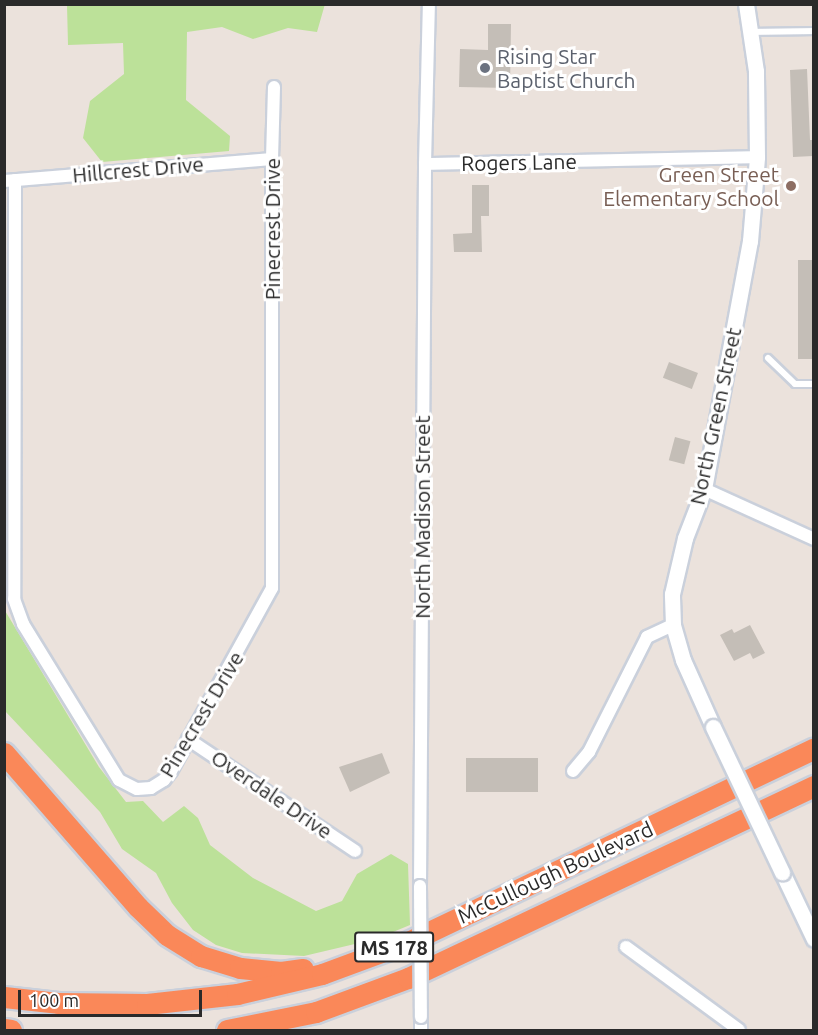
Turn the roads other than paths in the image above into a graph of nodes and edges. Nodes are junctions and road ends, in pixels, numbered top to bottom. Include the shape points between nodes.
1 (429, 4) edge
2 (746, 4) edge
3 (813, 31) edge
4 (750, 32) junction
5 (274, 87) dead end
6 (757, 157) junction
7 (272, 159) junction
8 (424, 164) junction
9 (10, 181) edge
10 (768, 358) dead end
11 (813, 384) edge
12 (704, 489) junction
13 (813, 538) edge
14 (673, 625) junction
15 (188, 739) junction
16 (808, 750) edge
17 (4, 753) edge
18 (573, 771) dead end
19 (813, 786) edge
20 (355, 851) dead end
21 (813, 939) edge
22 (626, 947) dead end
23 (366, 959) junction
24 (4, 997) edge
25 (4, 1029) edge
26 (11, 1030) edge
27 (227, 1030) edge
28 (421, 1030) edge
29 (739, 1030) edge

1 - 8 street, North Madison Street
2 - 4 street, North Green Street
3 - 4 lane
4 - 6 street, North Green Street via 756,71
5 - 7 street, Pinecrest Drive
6 - 8 street, Rogers Lane
6 - 12 street, North Green Street via 750,241
7 - 9 street, Hillcrest Drive
7 - 15 street, Pinecrest Drive via 273,580 267,601
8 - 28 street, North Madison Street, bridge
9 - 15 street, Pinecrest Drive via 16,608 69,702 124,785 137,789 158,785 171,771
10 - 11 lane via 795,384
12 - 13 street
12 - 14 street, North Green Street via 676,570
14 - 18 street via 647,638 589,752
14 - 21 street, North Green Street, bridge via 683,660
15 - 20 street, Overdale Drive
16 - 23 highway, McCullough Boulevard / MS 178
17 - 23 highway via 138,907 183,946 220,963 259,971 314,968
19 - 27 highway, McCullough Boulevard / MS 178 via 408,978 316,1012
22 - 29 street
23 - 24 highway, McCullough Boulevard / MS 178 via 281,985 192,1001 103,1005
25 - 26 highway

